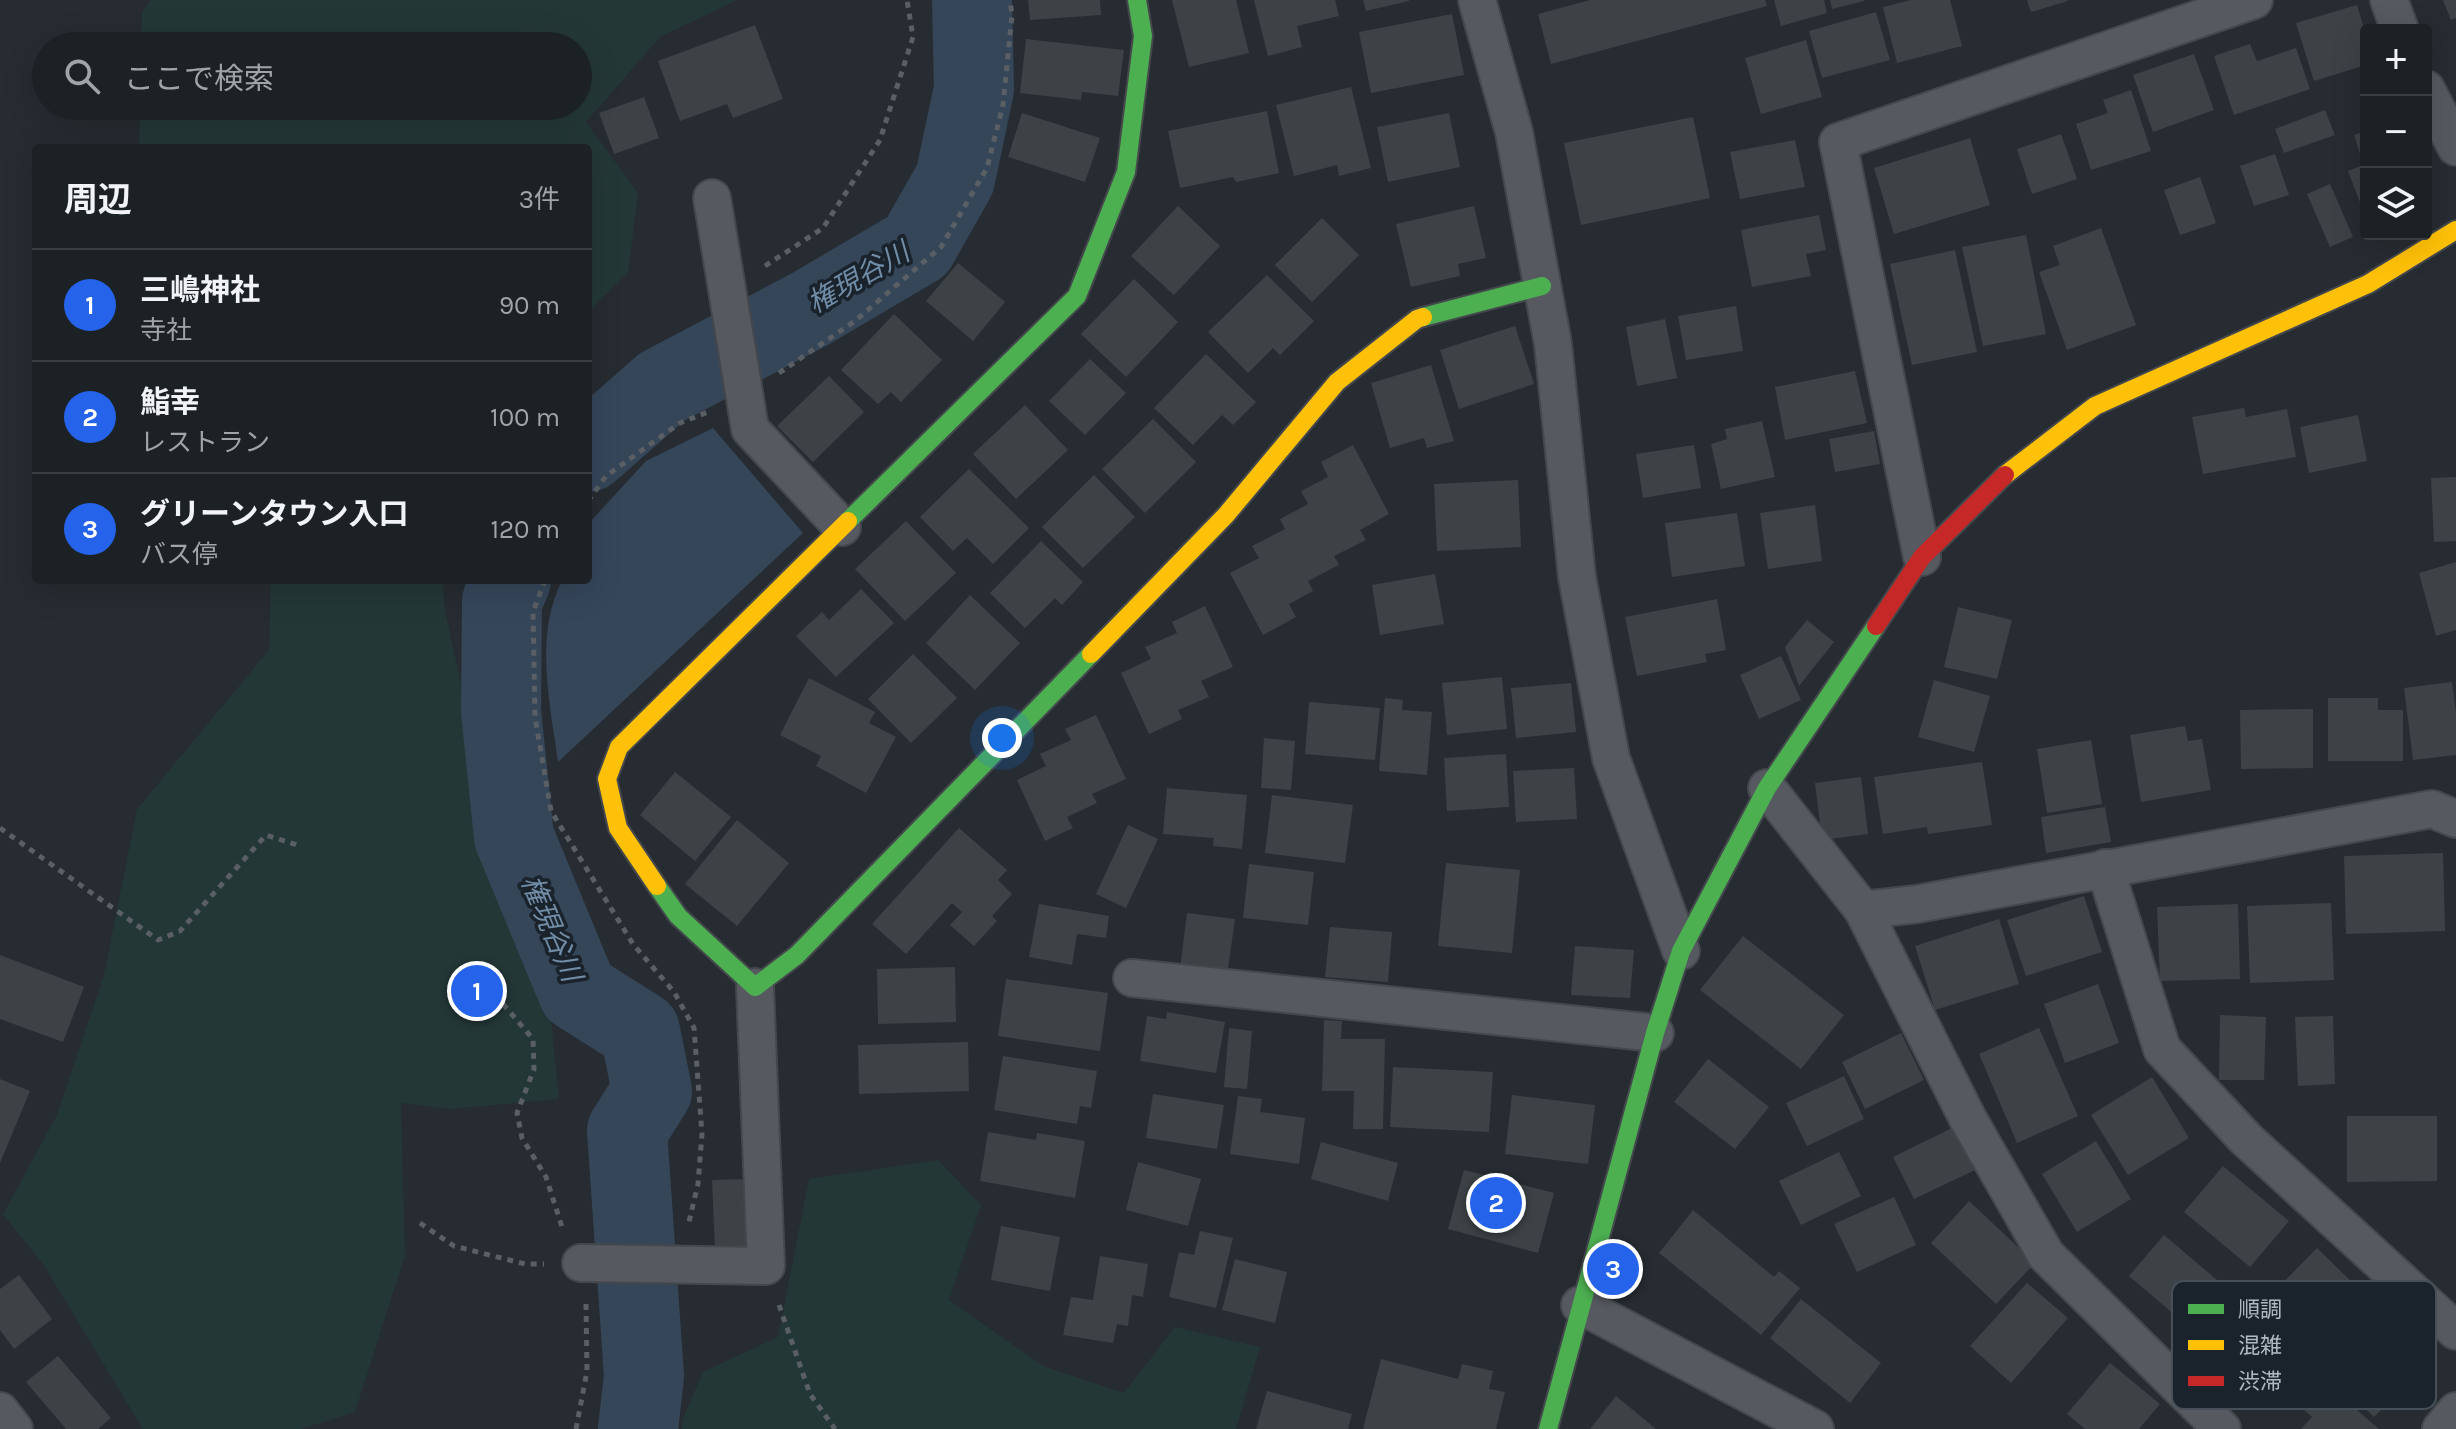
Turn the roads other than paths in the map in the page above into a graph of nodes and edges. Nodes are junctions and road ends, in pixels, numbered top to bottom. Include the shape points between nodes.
1 (1137, 0) edge
2 (1477, 0) edge
3 (2254, 0) edge
4 (2389, 0) edge
5 (2398, 24) edge
6 (2430, 96) edge
7 (2456, 147) edge
8 (712, 198) dead end
9 (2456, 230) edge
10 (1542, 286) junction
11 (842, 527) junction
12 (1922, 557) junction
13 (1767, 788) junction
14 (2456, 819) edge
15 (2105, 868) junction
16 (1863, 910) junction
17 (1681, 951) junction
18 (1132, 978) dead end
19 (755, 987) junction
20 (1655, 1033) junction
21 (581, 1263) road end
22 (2401, 1281) edge
23 (1580, 1305) junction
24 (2436, 1313) edge
25 (2456, 1331) edge
26 (2172, 1380) edge
27 (2202, 1409) edge
28 (0, 1411) edge
29 (2456, 1411) edge
30 (14, 1429) edge
31 (1548, 1429) edge
32 (1815, 1429) edge
33 (2222, 1429) edge
34 (2441, 1429) edge

1 - 11 street via 1143,36 1126,172 1077,296
2 - 10 street via 1514,132
3 - 12 street via 1838,142
4 - 5 street
6 - 7 street
8 - 11 street via 750,429
9 - 12 street via 2368,284 2095,406 2013,467
10 - 17 street via 1577,577 1611,758
10 - 19 street via 1417,319 1337,382 1226,515 797,955
11 - 19 street via 619,747 607,779 618,828 678,916
12 - 13 street
13 - 16 street
13 - 17 street
14 - 15 street via 2432,809
15 - 16 street
15 - 22 street via 2162,1049 2246,1139
16 - 26 street via 1968,1119 2046,1255
17 - 20 street
18 - 20 street
19 - 21 street via 766,1266
20 - 23 street
23 - 31 street
23 - 32 street
24 - 25 street
27 - 33 street
28 - 30 street
29 - 34 street

